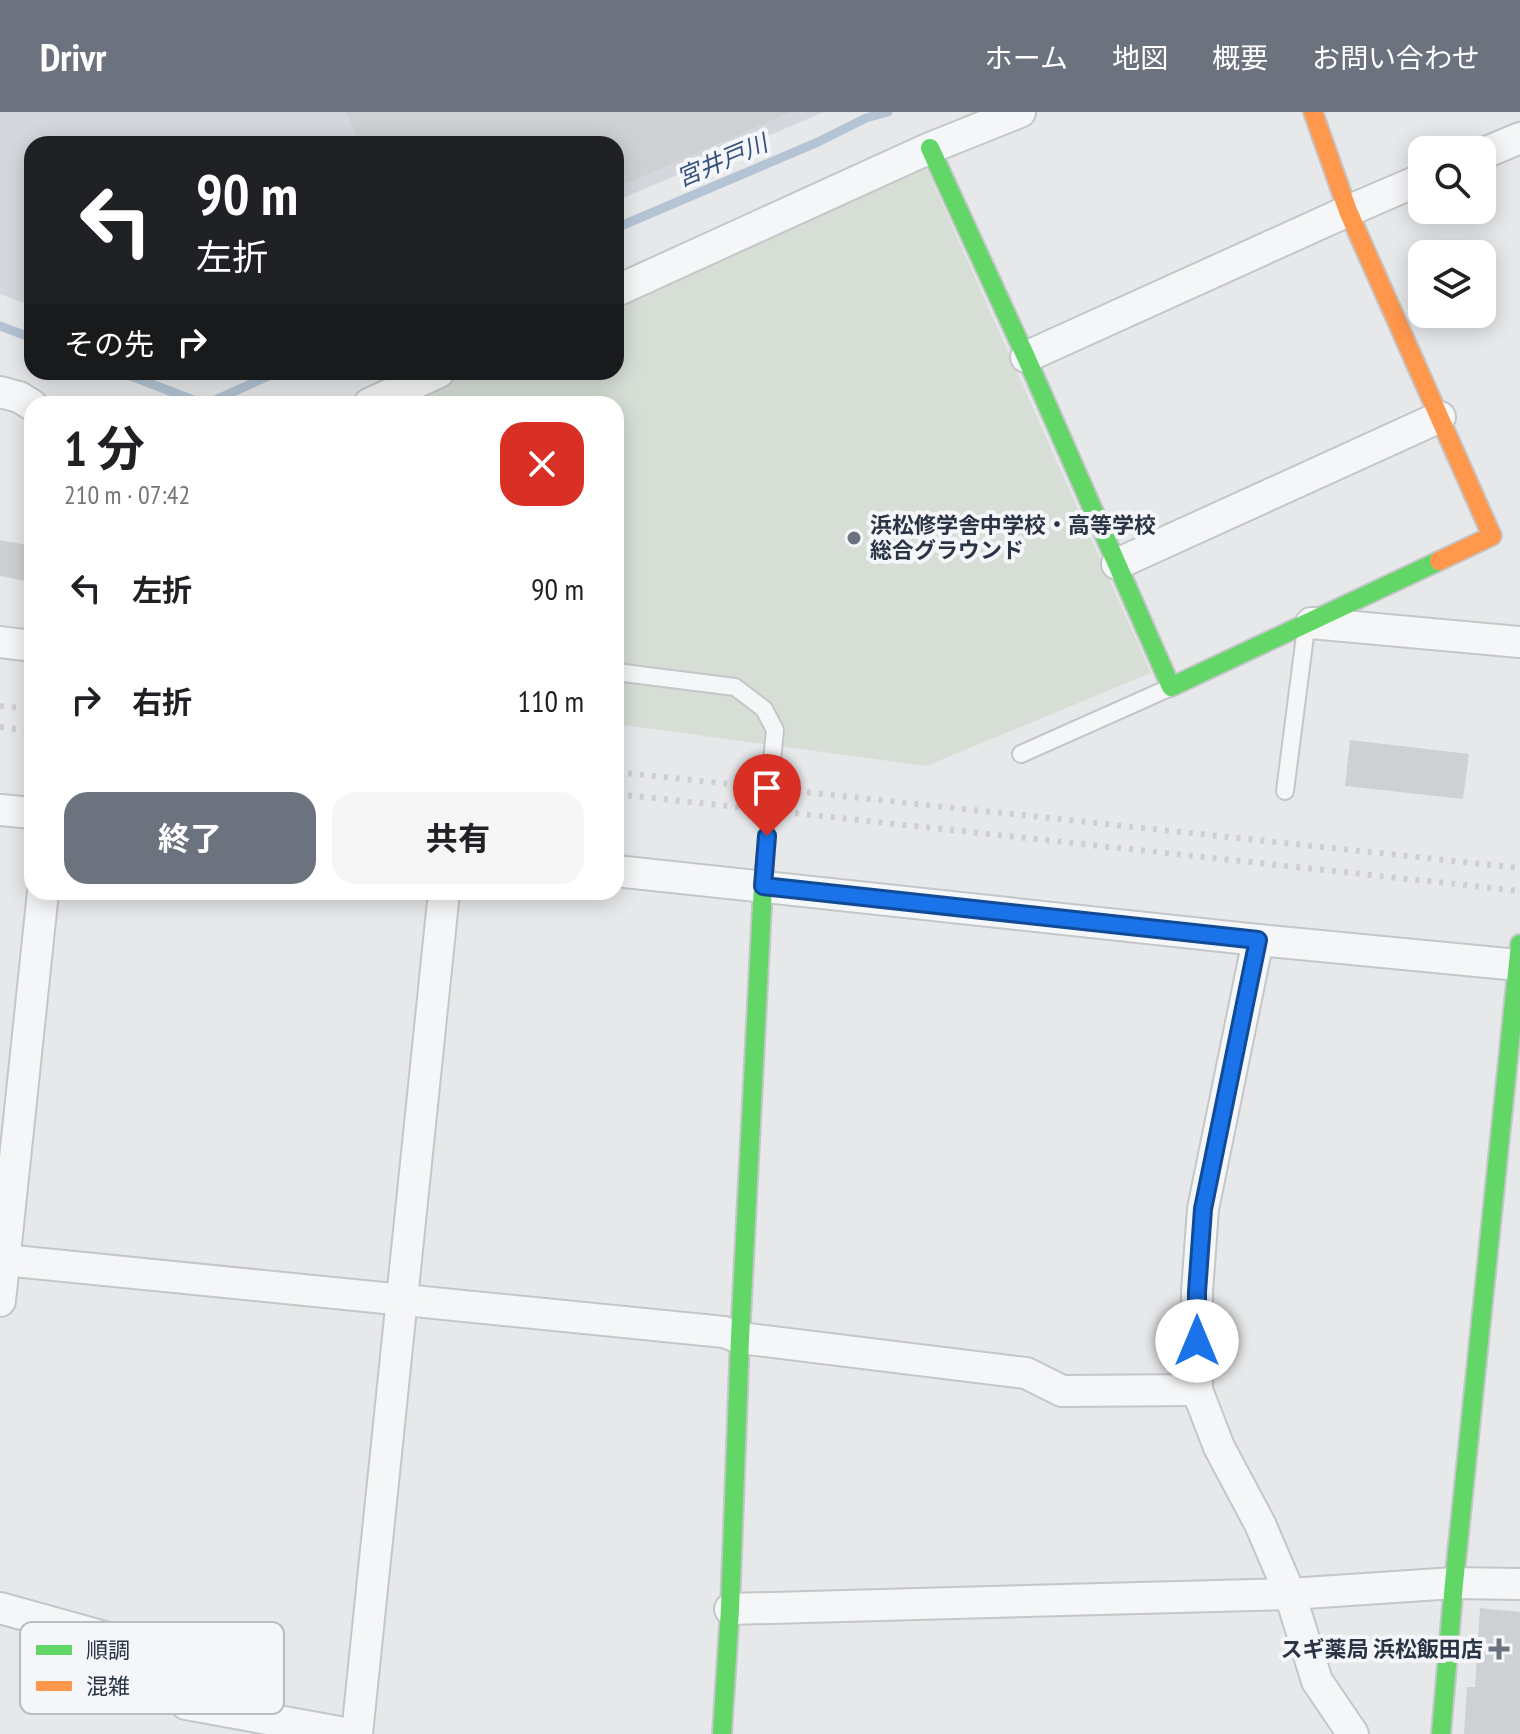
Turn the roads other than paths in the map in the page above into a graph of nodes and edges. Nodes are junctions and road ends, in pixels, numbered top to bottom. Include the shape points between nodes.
1 (1020, 112) edge
2 (1313, 112) edge
3 (1520, 138) edge
4 (930, 148) junction
5 (1496, 148) edge
6 (1408, 185) edge
7 (1348, 211) junction
8 (624, 287) edge
9 (1026, 357) junction
10 (422, 380) edge
11 (0, 392) edge
12 (386, 396) edge
13 (24, 400) edge
14 (1440, 417) junction
15 (1117, 564) junction
16 (1307, 623) junction
17 (0, 642) edge
18 (1520, 642) edge
19 (24, 645) edge
20 (624, 673) edge
21 (1171, 687) junction
22 (1021, 754) dead end
23 (771, 771) dead end
24 (1285, 791) dead end
25 (0, 810) edge
26 (24, 812) edge
27 (767, 836) dead end
28 (624, 872) edge
29 (763, 886) junction
30 (42, 900) edge
31 (443, 900) edge
32 (1258, 940) junction
33 (1519, 955) edge
34 (1510, 1154) edge
35 (4, 1260) junction
36 (0, 1301) edge
37 (402, 1301) junction
38 (740, 1338) junction
39 (1197, 1390) junction
40 (1454, 1583) junction
41 (1520, 1584) edge
42 (1290, 1594) junction
43 (0, 1608) edge
44 (730, 1609) junction
45 (50, 1622) edge
46 (241, 1714) edge
47 (350, 1734) edge
48 (357, 1734) edge
49 (722, 1734) edge
50 (1353, 1734) edge
51 (1441, 1734) edge

1 - 4 street
2 - 7 street
3 - 5 street
4 - 8 street
4 - 9 street
6 - 7 street
7 - 9 street
7 - 14 street
9 - 15 street
10 - 12 street
11 - 13 street
14 - 15 street
14 - 16 street via 1492,536
15 - 21 street
16 - 18 street
16 - 21 street
16 - 24 lane
17 - 19 street
20 - 23 lane via 735,687 764,709 775,730
21 - 22 lane
25 - 26 street
27 - 29 lane
28 - 29 street
29 - 32 street
29 - 38 street
30 - 35 street
31 - 37 street
32 - 33 street
32 - 39 street via 1203,1209
33 - 34 street
34 - 40 street
35 - 36 street
35 - 37 street
37 - 38 street via 724,1332
37 - 48 street
38 - 39 street via 1026,1373 1062,1391
38 - 44 street
39 - 42 street
40 - 41 street
40 - 42 street
40 - 51 street
42 - 44 street
42 - 50 street via 1317,1681
43 - 45 street
44 - 49 street
46 - 47 street

